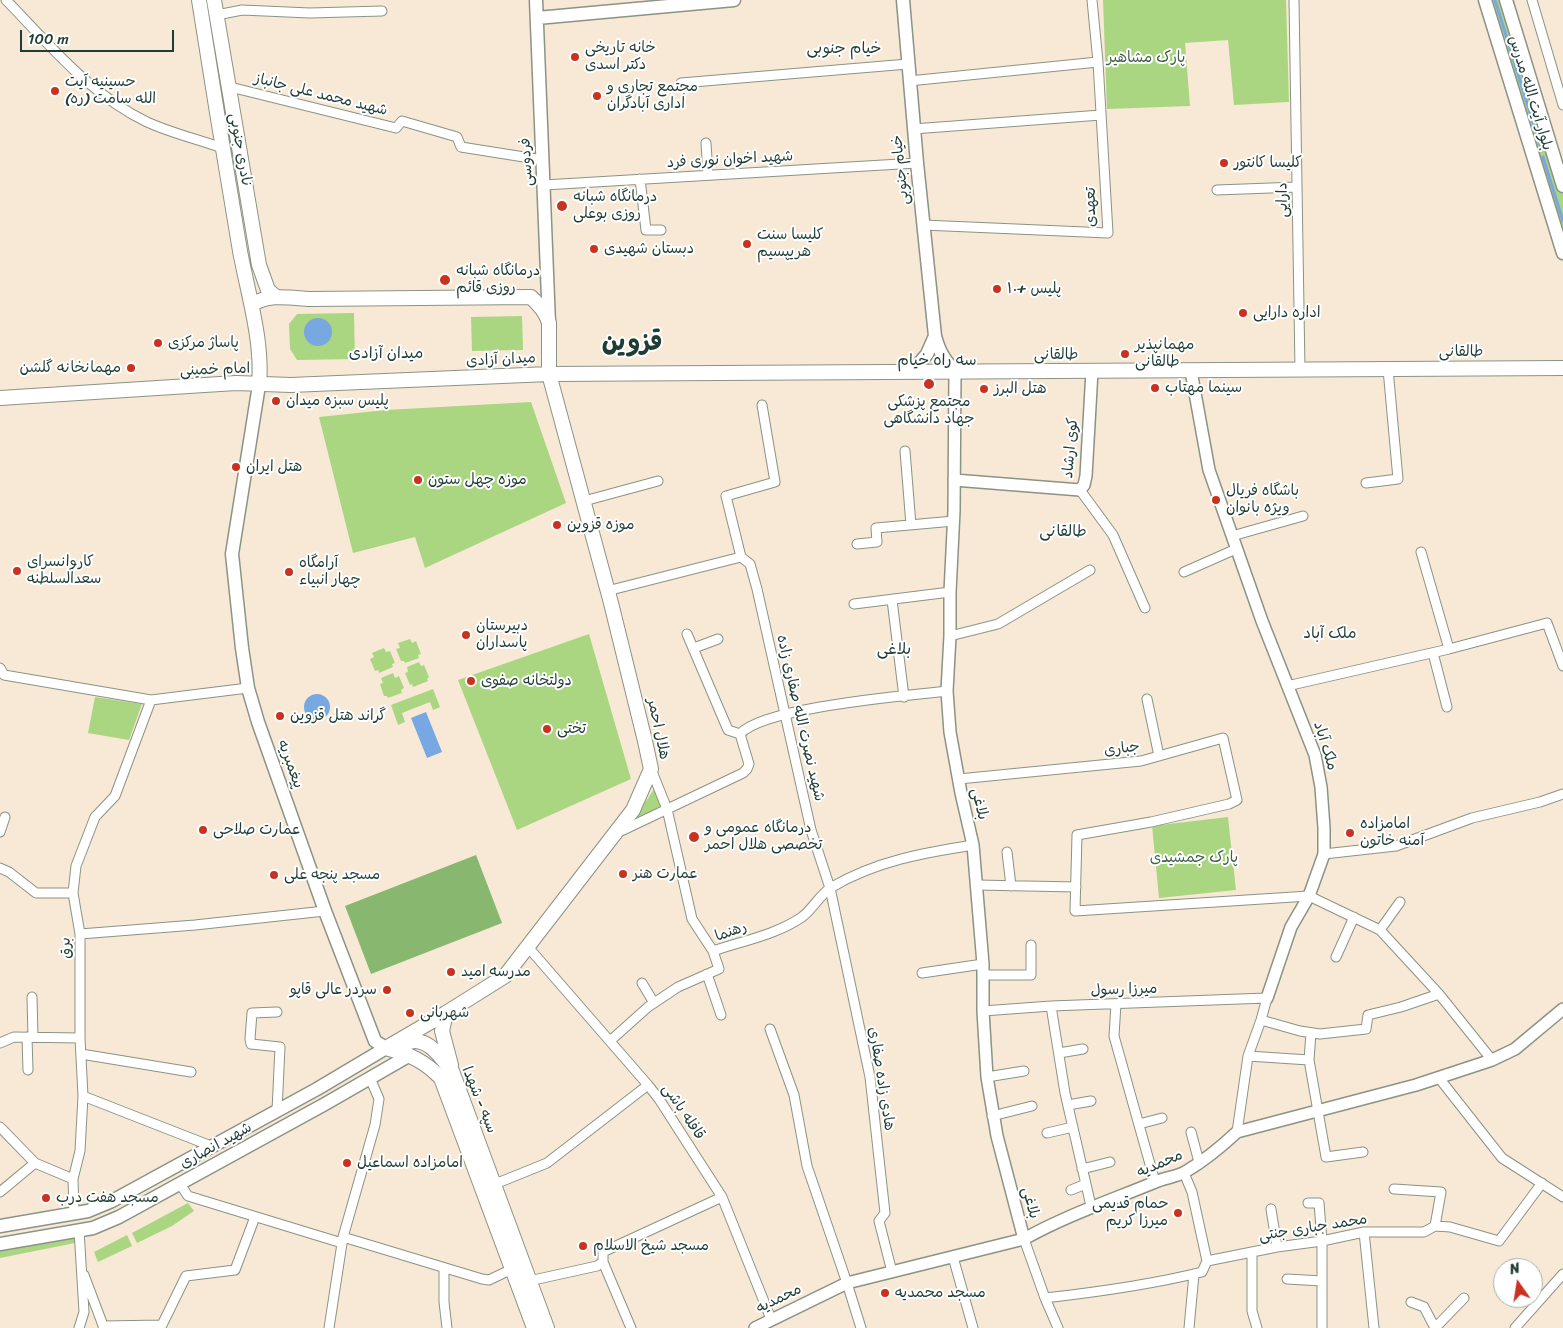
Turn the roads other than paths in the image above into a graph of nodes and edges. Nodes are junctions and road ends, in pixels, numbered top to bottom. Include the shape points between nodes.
1 (6, 0) edge
2 (199, 0) edge
3 (214, 0) edge
4 (536, 0) edge
5 (734, 0) edge
6 (903, 0) edge
7 (1092, 0) edge
8 (1294, 0) edge
9 (1485, 0) edge
10 (1506, 0) edge
11 (1532, 0) edge
12 (669, 3) edge
13 (382, 11) dead end
14 (217, 15) junction
15 (537, 18) junction
16 (1098, 62) junction
17 (908, 64) junction
18 (909, 81) junction
19 (681, 83) dead end
20 (230, 87) junction
21 (1563, 105) edge
22 (1101, 115) junction
23 (914, 129) junction
24 (706, 143) dead end
25 (222, 148) junction
26 (543, 160) junction
27 (917, 163) junction
28 (708, 175) junction
29 (640, 179) junction
30 (544, 185) junction
31 (1563, 186) edge
32 (1297, 187) junction
33 (1217, 190) dead end
34 (923, 225) junction
35 (662, 230) dead end
36 (1563, 253) edge
37 (272, 292) junction
38 (250, 299) junction
39 (549, 323) junction
40 (935, 336) junction
41 (1388, 369) junction
42 (1562, 369) edge
43 (1300, 370) junction
44 (956, 371) junction
45 (1092, 371) junction
46 (1192, 371) junction
47 (912, 372) junction
48 (549, 374) junction
49 (260, 385) junction
50 (0, 398) edge
51 (0, 405) edge
52 (762, 405) dead end
53 (905, 451) dead end
54 (954, 480) junction
55 (658, 481) dead end
56 (1366, 483) dead end
57 (1080, 490) junction
58 (584, 501) junction
59 (1303, 516) dead end
60 (954, 521) junction
61 (911, 525) junction
62 (1232, 536) junction
63 (857, 544) dead end
64 (1236, 549) junction
65 (1421, 552) dead end
66 (741, 557) junction
67 (1090, 570) dead end
68 (1184, 572) dead end
69 (607, 591) junction
70 (950, 592) junction
71 (892, 600) junction
72 (854, 604) dead end
73 (1145, 608) dead end
74 (687, 634) dead end
75 (950, 636) junction
76 (718, 639) dead end
77 (694, 648) junction
78 (1449, 649) junction
79 (1560, 650) edge
80 (1433, 653) junction
81 (1563, 666) edge
82 (0, 668) edge
83 (1287, 686) junction
84 (248, 688) junction
85 (947, 690) junction
86 (904, 697) junction
87 (151, 700) junction
88 (1148, 700) dead end
89 (1447, 707) dead end
90 (785, 714) junction
91 (740, 734) junction
92 (1159, 756) junction
93 (650, 770) junction
94 (959, 779) junction
95 (1563, 794) edge
96 (667, 808) junction
97 (5, 816) dead end
98 (0, 832) edge
99 (615, 834) junction
100 (974, 844) junction
101 (1007, 852) dead end
102 (1324, 854) junction
103 (0, 868) edge
104 (977, 885) junction
105 (1011, 886) junction
106 (1076, 887) junction
107 (830, 888) junction
108 (73, 893) junction
109 (1309, 896) junction
110 (1400, 902) dead end
111 (326, 911) junction
112 (1354, 917) junction
113 (1380, 930) junction
114 (80, 934) junction
115 (1031, 945) dead end
116 (528, 947) junction
117 (713, 951) junction
118 (1336, 957) dead end
119 (983, 970) junction
120 (922, 973) dead end
121 (708, 974) junction
122 (642, 983) dead end
123 (1439, 994) junction
124 (32, 997) dead end
125 (1267, 998) junction
126 (654, 1003) junction
127 (1116, 1004) junction
128 (1051, 1006) junction
129 (1563, 1009) edge
130 (983, 1011) junction
131 (277, 1012) dead end
132 (446, 1013) junction
133 (720, 1015) dead end
134 (1262, 1020) junction
135 (770, 1030) dead end
136 (1312, 1033) junction
137 (419, 1035) junction
138 (30, 1037) junction
139 (80, 1038) junction
140 (610, 1041) junction
141 (0, 1043) edge
142 (386, 1048) junction
143 (1083, 1049) dead end
144 (1059, 1053) junction
145 (81, 1054) junction
146 (410, 1055) junction
147 (1248, 1056) junction
148 (1309, 1060) junction
149 (1492, 1060) junction
150 (28, 1070) dead end
151 (452, 1071) junction
152 (1024, 1071) dead end
153 (191, 1072) dead end
154 (987, 1077) junction
155 (370, 1078) junction
156 (1439, 1078) junction
157 (648, 1085) junction
158 (317, 1089) junction
159 (83, 1096) junction
160 (1091, 1101) dead end
161 (325, 1104) junction
162 (1068, 1105) junction
163 (1032, 1106) dead end
164 (277, 1110) junction
165 (1318, 1111) junction
166 (992, 1116) junction
167 (1162, 1118) dead end
168 (1139, 1124) junction
169 (0, 1128) edge
170 (1073, 1128) junction
171 (1191, 1132) dead end
172 (1237, 1132) junction
173 (1047, 1133) dead end
174 (211, 1146) junction
175 (1364, 1152) dead end
176 (1110, 1162) dead end
177 (1200, 1162) junction
178 (36, 1163) junction
179 (1082, 1169) junction
180 (1184, 1173) junction
181 (74, 1179) junction
182 (1155, 1182) junction
183 (1542, 1183) junction
184 (180, 1184) junction
185 (495, 1184) junction
186 (1086, 1184) junction
187 (1394, 1189) dead end
188 (1070, 1190) dead end
189 (0, 1192) edge
190 (722, 1197) junction
191 (1563, 1197) edge
192 (1308, 1203) dead end
193 (1091, 1206) junction
194 (1271, 1210) dead end
195 (74, 1213) junction
196 (255, 1217) junction
197 (0, 1226) edge
198 (1435, 1226) junction
199 (79, 1230) junction
200 (1364, 1232) junction
201 (1024, 1239) junction
202 (342, 1240) junction
203 (1322, 1241) junction
204 (0, 1244) edge
205 (1277, 1247) junction
206 (1252, 1252) junction
207 (953, 1257) junction
208 (1207, 1261) junction
209 (603, 1262) junction
210 (81, 1268) junction
211 (444, 1268) junction
212 (512, 1269) junction
213 (892, 1272) junction
214 (1194, 1274) junction
215 (1563, 1274) edge
216 (1287, 1279) dead end
217 (529, 1281) junction
218 (1322, 1281) junction
219 (847, 1283) junction
220 (1045, 1298) junction
221 (1464, 1298) dead end
222 (1411, 1302) dead end
223 (771, 1319) junction
224 (104, 1327) edge
225 (79, 1328) edge
226 (329, 1328) edge
227 (447, 1328) edge
228 (534, 1328) edge
229 (547, 1328) edge
230 (631, 1328) edge
231 (755, 1328) edge
232 (861, 1328) edge
233 (973, 1328) edge
234 (1058, 1328) edge
235 (1189, 1328) edge
236 (1257, 1328) edge
237 (1322, 1328) edge
238 (1374, 1328) edge
239 (1435, 1328) edge
240 (1515, 1328) edge

1 - 25 street via 109,100 147,122
2 - 25 main road, نادری جنوبی
3 - 14 main road, نادری جنوبی
4 - 15 main road, فردوسی
5 - 12 main road
6 - 17 main road, خیام جنوبی
7 - 16 street, تعهدی
8 - 32 street, دارایی
9 - 36 main road, بلوار آیت الله مدرس
10 - 31 main road, بلوار آیت الله مدرس
11 - 21 street
12 - 15 main road
13 - 14 street via 310,13 242,10
14 - 20 main road, نادری جنوبی
15 - 26 main road, فردوسی
16 - 18 street
16 - 22 street, تعهدی
17 - 18 main road, خیام جنوبی
17 - 19 street
18 - 23 main road, خیام جنوبی
20 - 26 street, شهید محمد علی جانباز via 396,128 402,122 457,137 461,147
20 - 37 main road, نادری جنوبی via 259,265
22 - 23 street
22 - 34 street, تعهدی via 1108,233
23 - 27 main road, خیام جنوبی
24 - 28 street
25 - 38 main road, نادری جنوبی
26 - 30 main road, فردوسی
27 - 28 street, شهید اخوان نوری فرد
27 - 34 main road, خیام جنوبی
28 - 29 street, شهید اخوان نوری فرد
29 - 30 street, شهید اخوان نوری فرد
29 - 35 street via 646,230
30 - 39 main road, فردوسی
32 - 33 street
32 - 43 street, دارایی
34 - 40 main road, خیام جنوبی
37 - 38 main road via 261,300
37 - 39 main road via 310,299 531,297
38 - 49 main road via 261,370
39 - 48 main road, میدان آزادی
40 - 44 main road, خیام جنوبی via 940,353
40 - 47 main road via 927,354
41 - 42 main road, طالقانی
41 - 43 main road, طالقانی
41 - 56 street via 1398,478
43 - 46 main road, طالقانی
44 - 45 main road, طالقانی
44 - 47 main road, طالقانی
44 - 54 street, بلاغی
45 - 46 main road, طالقانی
45 - 57 street, کوی ارشاد via 1086,476
46 - 62 street, ملک آباد via 1209,470
47 - 48 main road, طالقانی
48 - 49 main road, میدان آزادی
48 - 58 main road, هلال احمر
49 - 50 main road, امام خمینی via 236,383
49 - 51 main road, امام خمینی via 236,393
49 - 84 main road, پیغمبریه via 232,554
52 - 66 street, شهید نصرت الله صفاری زاده via 775,482 726,496
53 - 61 street
54 - 57 street, کوی ارشاد
54 - 60 street, بلاغی
55 - 58 street
57 - 73 street via 1113,535
58 - 69 main road, هلال احمر
59 - 62 street
60 - 61 street
60 - 70 street, بلاغی
61 - 63 street via 876,528 878,542
62 - 64 street, ملک آباد
64 - 68 street
64 - 83 street, ملک آباد
65 - 78 street
66 - 69 street
66 - 90 street, شهید نصرت الله صفاری زاده via 750,564
67 - 75 street via 998,624
69 - 93 main road, هلال احمر
70 - 71 street
70 - 75 street, بلاغی
71 - 72 street
71 - 86 street
74 - 77 street
75 - 85 street, بلاغی
76 - 77 street
77 - 91 street via 728,730
78 - 79 street via 1546,623
78 - 80 street
79 - 81 street
80 - 83 street
80 - 89 street
82 - 87 street via 4,675
83 - 102 street, ملک آباد via 1315,755
84 - 87 street
84 - 111 main road, پیغمبریه
85 - 86 street
85 - 94 street, بلاغی via 950,732
86 - 90 street
87 - 108 street, برق via 115,796 95,817 76,866
88 - 92 street
90 - 91 street via 750,725
90 - 107 street, شهید نصرت الله صفاری زاده via 811,830
91 - 96 street via 749,764 747,769
92 - 94 street, جباری via 1141,761
92 - 106 street, جباری via 1223,738 1237,800 1151,822 1077,835
93 - 96 street
93 - 99 main road, هلال احمر via 633,810
94 - 100 street, بلاغی
95 - 102 street via 1472,818 1396,846
96 - 99 street
96 - 117 street via 692,919
97 - 98 street
99 - 116 main road, هلال احمر
100 - 104 street, بلاغی
100 - 107 street via 886,862
101 - 105 street
102 - 109 street, ملک آباد
103 - 108 street via 36,894
104 - 105 street
104 - 119 street, بلاغی
105 - 106 street
106 - 109 street via 1075,911
107 - 117 street, رهنما via 804,916 786,927
107 - 213 street, هادی زاده صفاری via 870,1077 886,1213 879,1221
108 - 114 street, برق
109 - 112 street
109 - 125 street, ملک آباد via 1291,927
110 - 113 street
111 - 114 street
111 - 142 main road, پیغمبریه via 375,1041
112 - 113 street
112 - 118 street
113 - 123 street
114 - 139 street, برق
115 - 119 street via 1031,975
116 - 132 main road, هلال احمر via 505,976
116 - 140 street, قافله باشی
117 - 121 street, رهنما via 719,969
119 - 120 street
119 - 130 street, بلاغی
121 - 126 street via 678,987
121 - 133 street
122 - 126 street
123 - 136 street via 1368,1015 1366,1029
123 - 149 street
124 - 138 street
125 - 127 street, میرزا رسول
125 - 134 street, ملک آباد
126 - 140 street
127 - 128 street, میرزا رسول
127 - 168 street via 1114,1036
128 - 130 street, میرزا رسول
128 - 144 street
129 - 149 street, محمدیه via 1515,1049
130 - 154 street, بلاغی
131 - 164 street via 252,1013 250,1039 251,1044 280,1047
132 - 137 main road, هلال احمر
132 - 151 main road via 442,1030
134 - 136 street
134 - 147 street, ملک آباد
135 - 219 street via 794,1095 807,1166
136 - 148 street
137 - 142 main road
137 - 146 main road
137 - 151 main road, سپه - شهدا
138 - 139 street
138 - 141 street via 14,1037
138 - 150 street
139 - 145 street, برق
140 - 157 street, قافله باشی
142 - 146 main road, سپه - شهدا
142 - 158 main road, شهید انصاری
143 - 144 street
144 - 162 street
145 - 153 street
145 - 159 street, برق
146 - 155 main road, شهید انصاری
146 - 212 main road, سپه - شهدا via 428,1065 441,1078
147 - 148 street
147 - 172 street, ملک آباد
148 - 165 street
149 - 156 street, محمدیه
151 - 185 main road, سپه - شهدا
152 - 154 street
154 - 166 street, بلاغی
155 - 161 main road, شهید انصاری
155 - 202 street via 379,1099 376,1125
156 - 165 street, محمدیه
156 - 183 street via 1502,1158
157 - 185 street via 547,1162
157 - 190 street, قافله باشی
158 - 161 main road
158 - 164 main road, شهید انصاری
159 - 174 street
159 - 181 street, برق via 80,1151
160 - 162 street
161 - 184 main road, شهید انصاری
162 - 170 street
163 - 166 street
164 - 174 main road, شهید انصاری
165 - 172 street, محمدیه
165 - 175 street via 1326,1157
166 - 201 street, بلاغی
167 - 168 street
168 - 182 street
169 - 178 street
170 - 173 street
170 - 179 street
171 - 177 street
172 - 177 street, محمدیه
174 - 195 main road, شهید انصاری via 112,1201
176 - 179 street
177 - 180 street, محمدیه
178 - 181 street
178 - 189 street
179 - 186 street
180 - 182 street, محمدیه
180 - 208 street via 1194,1200
181 - 195 street, برق
182 - 193 street, محمدیه
183 - 191 street
183 - 198 street, محمد جباری جنتی via 1499,1241
184 - 196 street via 188,1196
184 - 199 main road, شهید انصاری via 119,1217
185 - 217 main road, سپه - شهدا
186 - 188 street
186 - 193 street
187 - 198 street via 1440,1192
190 - 209 street via 603,1252
190 - 223 street, قافله باشی
192 - 203 street via 1319,1203
193 - 201 street, محمدیه
194 - 205 street
195 - 197 main road, شهید انصاری
196 - 202 street
196 - 224 street via 235,1270 186,1276 162,1324
198 - 200 street, محمد جباری جنتی via 1424,1232
199 - 204 main road, شهید انصاری
199 - 210 street
200 - 203 street, محمد جباری جنتی
200 - 238 street
201 - 207 street, محمدیه
201 - 220 street
202 - 211 street
202 - 226 street
203 - 205 street, محمد جباری جنتی
203 - 218 street
205 - 206 street, محمد جباری جنتی
206 - 208 street, محمد جباری جنتی
206 - 236 street via 1252,1311
207 - 213 street, محمدیه
207 - 233 street
208 - 214 street via 1202,1272
209 - 217 street
209 - 230 street
210 - 224 street
210 - 225 street via 84,1312
211 - 212 street via 488,1280
211 - 227 street
212 - 228 main road, سپه - شهدا
213 - 219 street, محمدیه
214 - 220 street via 1126,1288
214 - 235 street
215 - 240 street
216 - 218 street
217 - 229 main road, سپه - شهدا
218 - 237 street
219 - 223 street, محمدیه
219 - 232 street
220 - 234 street
221 - 239 street
222 - 239 street via 1424,1308
223 - 231 street, محمدیه

